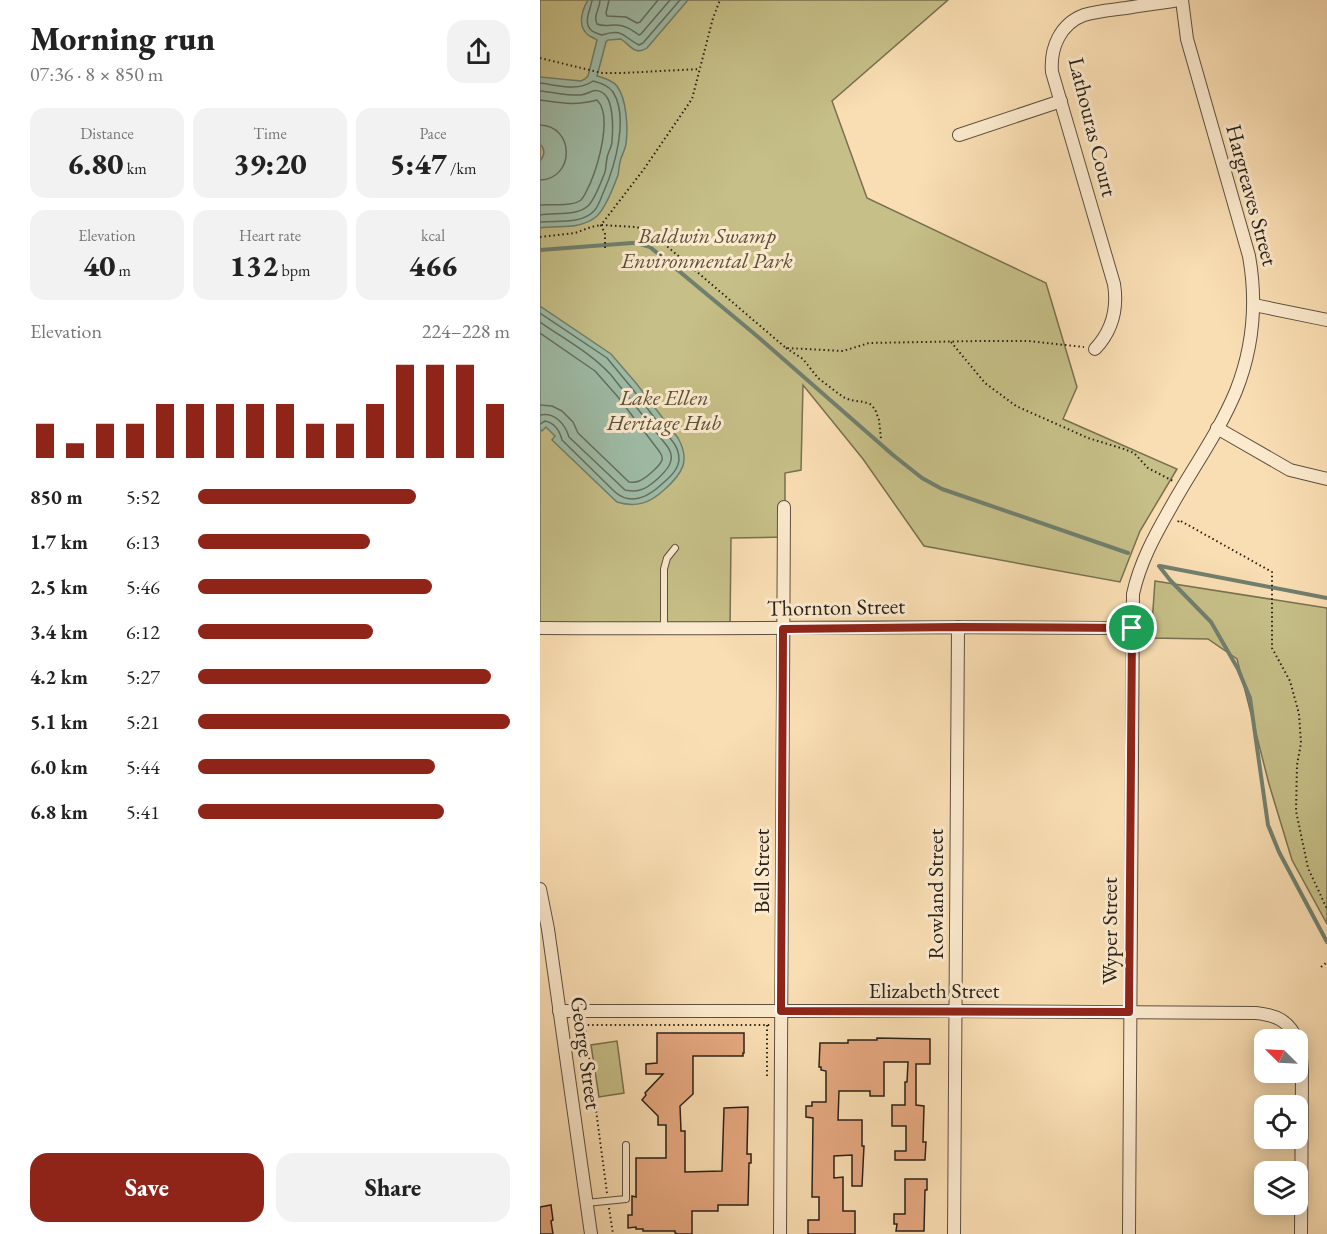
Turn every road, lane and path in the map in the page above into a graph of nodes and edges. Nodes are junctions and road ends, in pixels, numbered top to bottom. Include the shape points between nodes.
1 (720, 0) edge
2 (1180, 0) edge
3 (540, 58) edge
4 (700, 69) junction
5 (1061, 101) junction
6 (959, 135) dead end
7 (602, 225) junction
8 (540, 237) edge
9 (605, 248) dead end
10 (1254, 304) junction
11 (1327, 320) edge
12 (951, 341) junction
13 (786, 348) junction
14 (1095, 349) joint
15 (1217, 428) junction
16 (881, 439) dead end
17 (1327, 479) edge
18 (1173, 481) dead end
19 (784, 507) dead end
20 (1174, 528) dead end
21 (675, 548) dead end
22 (958, 627) junction
23 (540, 628) edge
24 (664, 628) junction
25 (1132, 628) junction
26 (783, 629) junction
27 (540, 889) edge
28 (1327, 909) edge
29 (1327, 962) edge
30 (1322, 966) dead end
31 (560, 1011) junction
32 (781, 1011) junction
33 (955, 1011) junction
34 (1129, 1012) junction
35 (1291, 1029) edge
36 (767, 1076) dead end
37 (1302, 1083) edge
38 (626, 1145) dead end
39 (608, 1201) junction
40 (586, 1203) junction
41 (589, 1230) edge
42 (613, 1234) edge
43 (780, 1234) edge
44 (954, 1234) edge
45 (1129, 1234) edge
46 (1301, 1234) edge

1 - 4 path
2 - 5 street, Lathouras Court via 1097,12 1074,20 1054,45 1051,63
2 - 10 street, Hargreaves Street via 1187,39 1249,256
3 - 4 path via 602,73
4 - 7 path via 692,99
5 - 6 street
5 - 14 street, Lathouras Court via 1116,295 1109,331
7 - 8 path
7 - 9 path
7 - 13 path via 649,231
10 - 11 street
10 - 15 street, Hargreaves Street via 1244,370
12 - 13 path via 869,343 843,351
12 - 14 path via 1028,342
12 - 18 path via 985,383 1016,405 1088,438 1134,453 1148,468
13 - 16 path via 843,397 870,404 879,420
15 - 17 street via 1290,470
15 - 25 street, Hargreaves Street via 1144,557 1135,584
19 - 26 street, Bell Street
20 - 28 path via 1179,520 1272,572 1272,648 1290,681 1299,714 1296,811 1308,868
21 - 24 lane via 664,569
22 - 25 street, Thornton Street
22 - 26 street, Thornton Street
22 - 33 street, Rowland Street
23 - 24 street, Thornton Street
24 - 26 street, Thornton Street
25 - 34 street, Wyper Street
26 - 32 street, Bell Street
27 - 31 street, George Street
29 - 30 path
31 - 32 street, Elizabeth Street
31 - 40 street, George Street
32 - 33 street, Elizabeth Street
32 - 43 street, Bell Street
33 - 34 street, Elizabeth Street
33 - 44 street, Rowland Street
34 - 35 street, Elizabeth Street via 1266,1014 1283,1020
34 - 45 street, Wyper Street
36 - 39 path via 769,1025 587,1024
37 - 46 street, Elizabeth Street
38 - 39 lane via 626,1199
39 - 40 lane
39 - 42 path
40 - 41 street, George Street

